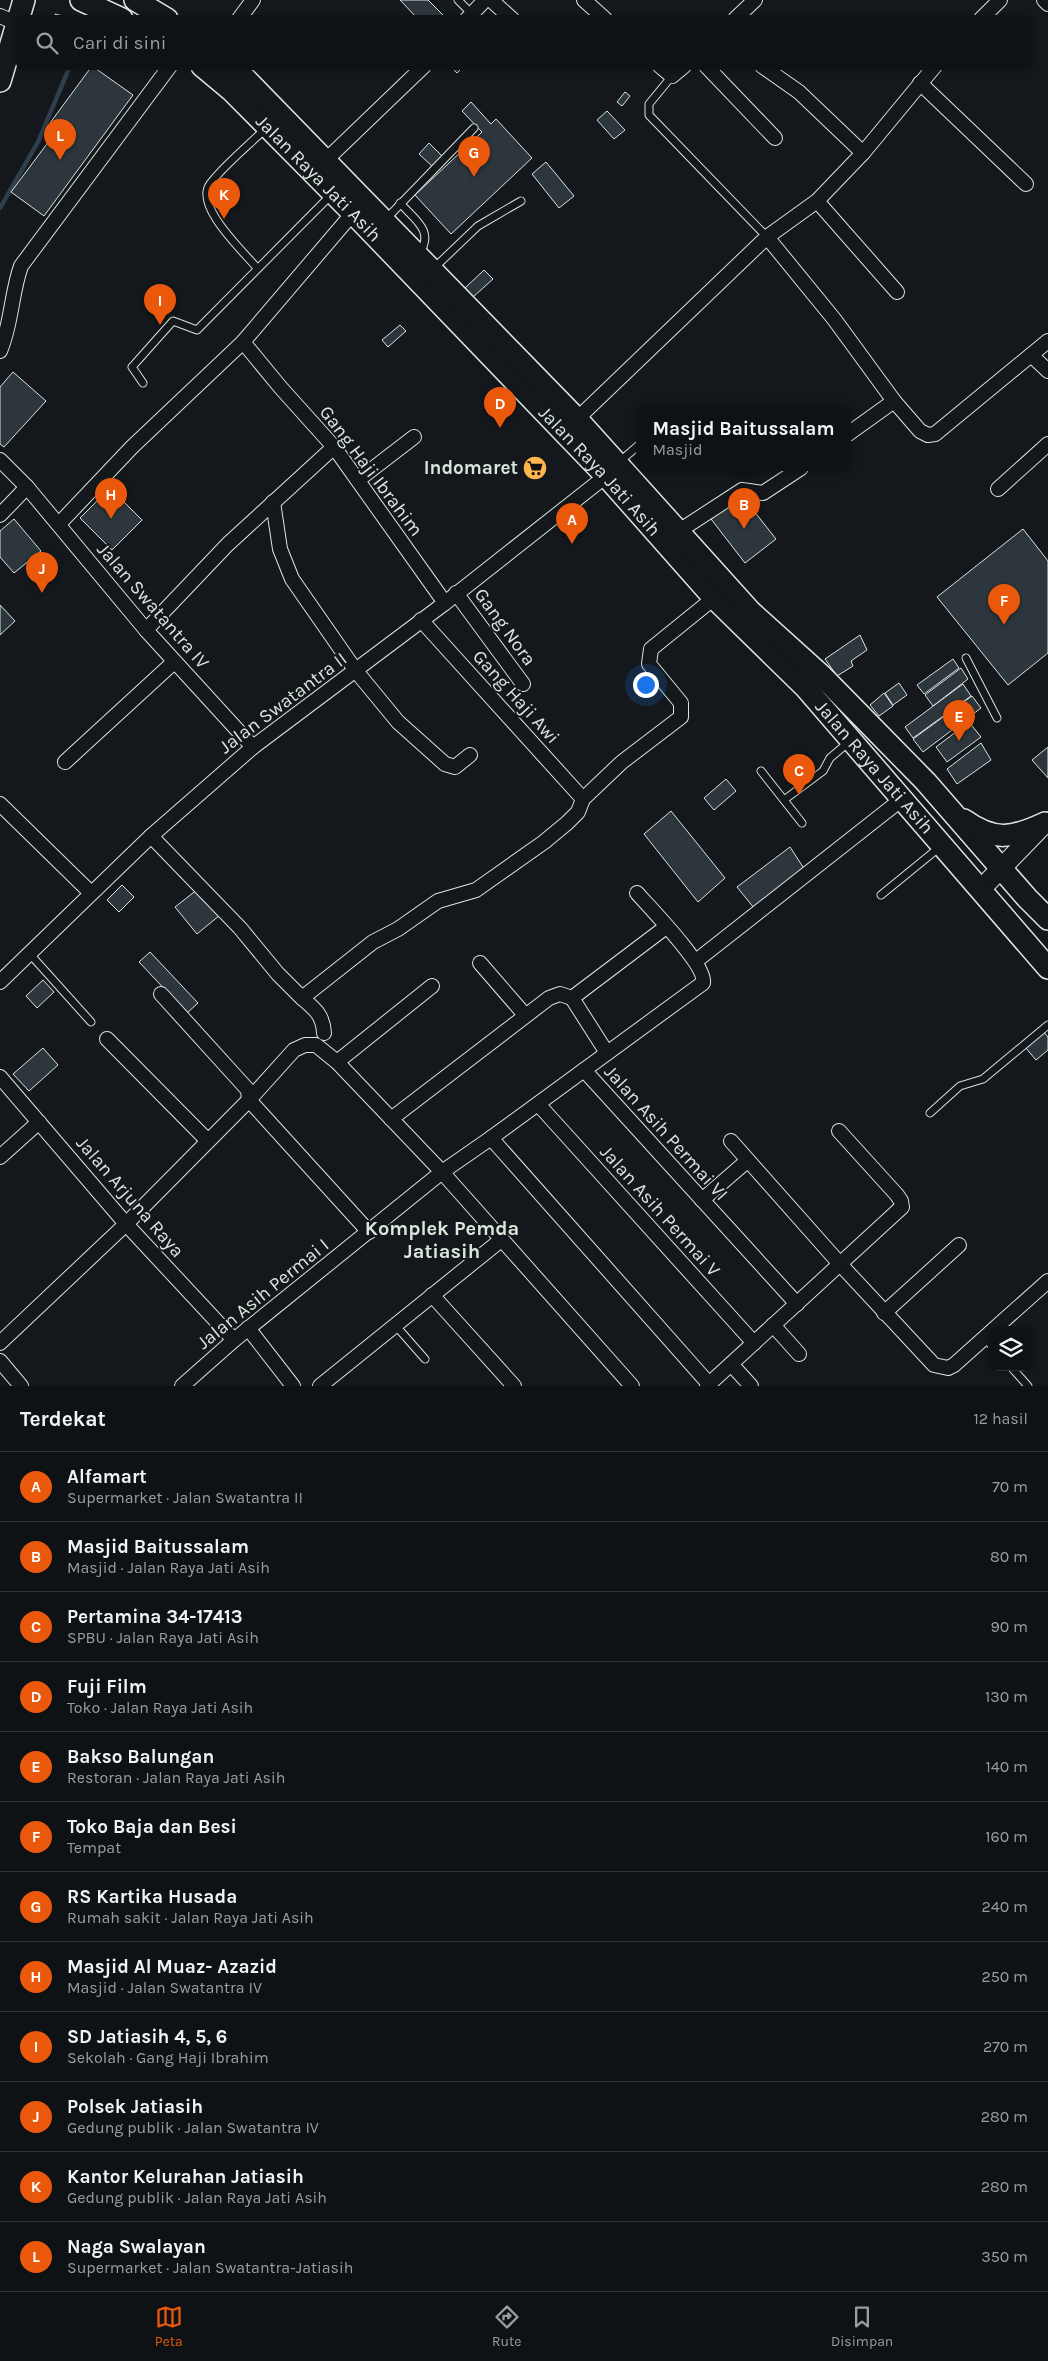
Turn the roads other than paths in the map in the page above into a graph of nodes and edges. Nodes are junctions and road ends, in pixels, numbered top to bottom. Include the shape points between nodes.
1 (24, 0) edge
2 (135, 0) edge
3 (253, 0) edge
4 (458, 0) edge
5 (485, 0) edge
6 (491, 0) edge
7 (584, 0) edge
8 (755, 0) edge
9 (1000, 0) edge
10 (1044, 0) edge
11 (1048, 4) edge
12 (160, 15) edge
13 (242, 15) edge
14 (468, 15) edge
15 (471, 15) edge
16 (508, 15) edge
17 (601, 15) edge
18 (739, 15) edge
19 (985, 15) edge
20 (8, 20) edge
21 (2, 68) edge
22 (167, 70) edge
23 (207, 70) edge
24 (237, 70) edge
25 (420, 70) edge
26 (665, 70) edge
27 (679, 70) edge
28 (710, 70) edge
29 (768, 70) edge
30 (932, 70) edge
31 (672, 76) junction
32 (920, 83) junction
33 (267, 127) junction
34 (474, 128) dead end
35 (775, 138) dead end
36 (864, 153) junction
37 (325, 161) junction
38 (1026, 184) dead end
39 (339, 187) junction
40 (521, 201) dead end
41 (817, 201) junction
42 (400, 203) junction
43 (353, 213) junction
44 (387, 217) junction
45 (767, 237) junction
46 (424, 259) junction
47 (257, 268) junction
48 (897, 292) dead end
49 (1048, 341) edge
50 (242, 342) junction
51 (0, 350) edge
52 (1032, 355) junction
53 (1048, 371) edge
54 (143, 383) dead end
55 (894, 401) junction
56 (577, 419) junction
57 (851, 432) edge
58 (414, 437) dead end
59 (1048, 444) edge
60 (334, 447) junction
61 (636, 448) edge
62 (0, 460) edge
63 (612, 469) junction
64 (797, 471) edge
65 (358, 480) junction
66 (27, 487) junction
67 (998, 489) dead end
68 (272, 502) junction
69 (0, 515) edge
70 (59, 524) junction
71 (678, 532) junction
72 (456, 593) junction
73 (714, 598) junction
74 (445, 602) junction
75 (421, 620) junction
76 (146, 630) junction
77 (966, 658) dead end
78 (174, 662) junction
79 (356, 671) junction
80 (523, 684) dead end
81 (997, 718) dead end
82 (850, 741) junction
83 (253, 747) junction
84 (470, 755) dead end
85 (65, 762) dead end
86 (761, 771) dead end
87 (902, 799) junction
88 (583, 800) junction
89 (784, 800) junction
90 (0, 804) edge
91 (946, 806) junction
92 (1047, 822) edge
93 (802, 823) dead end
94 (151, 836) junction
95 (942, 845) junction
96 (1002, 868) junction
97 (980, 890) junction
98 (91, 893) junction
99 (637, 893) dead end
100 (881, 895) dead end
101 (1032, 903) junction
102 (1048, 919) edge
103 (1011, 926) junction
104 (666, 927) junction
105 (29, 953) junction
106 (696, 961) junction
107 (480, 963) dead end
108 (1048, 968) edge
109 (0, 982) edge
110 (432, 986) dead end
111 (161, 994) dead end
112 (302, 998) junction
113 (572, 998) junction
114 (525, 1015) junction
115 (91, 1022) dead end
116 (1048, 1025) edge
117 (324, 1033) dead end
118 (106, 1039) dead end
119 (607, 1053) junction
120 (337, 1062) junction
121 (584, 1070) junction
122 (0, 1077) edge
123 (249, 1100) junction
124 (538, 1104) junction
125 (930, 1113) dead end
126 (391, 1119) junction
127 (39, 1122) junction
128 (839, 1131) dead end
129 (491, 1138) junction
130 (208, 1141) junction
131 (731, 1141) dead end
132 (0, 1158) edge
133 (747, 1161) junction
134 (442, 1172) junction
135 (702, 1200) junction
136 (126, 1224) junction
137 (369, 1232) junction
138 (500, 1240) junction
139 (959, 1245) dead end
140 (840, 1264) junction
141 (1048, 1281) edge
142 (432, 1295) junction
143 (797, 1304) junction
144 (884, 1313) junction
145 (774, 1325) junction
146 (396, 1326) junction
147 (1001, 1326) edge
148 (248, 1328) junction
149 (988, 1338) edge
150 (234, 1340) junction
151 (0, 1343) edge
152 (754, 1343) junction
153 (799, 1354) dead end
154 (425, 1359) dead end
155 (0, 1361) edge
156 (731, 1364) junction
157 (1015, 1371) edge
158 (708, 1385) edge
159 (22, 1386) edge
160 (182, 1386) edge
161 (293, 1386) edge
162 (320, 1386) edge
163 (514, 1386) edge
164 (632, 1386) edge
165 (751, 1386) edge
166 (1028, 1386) edge

1 - 20 main road
2 - 12 main road
3 - 13 street
4 - 14 lane
5 - 15 street
6 - 16 street
7 - 17 street
8 - 18 street
9 - 19 street
10 - 11 street
20 - 21 main road
22 - 51 street via 21,266 10,322
23 - 33 main road, Jalan Raya Jati Asih
24 - 37 main road, Jalan Raya Jati Asih
25 - 37 street
26 - 31 street
27 - 31 street
28 - 35 street
29 - 36 street via 799,92
30 - 32 street
31 - 45 lane via 649,104 649,115
32 - 36 street
32 - 38 street
33 - 39 main road, Jalan Raya Jati Asih
33 - 47 lane via 209,185 206,200 214,217
34 - 42 lane
36 - 41 street
37 - 39 main road, Jalan Raya Jati Asih
39 - 43 main road, Jalan Raya Jati Asih
39 - 44 main road, Jalan Raya Jati Asih
39 - 47 lane
40 - 46 lane
41 - 45 street
41 - 48 street
42 - 44 lane
42 - 46 lane via 425,230
43 - 50 street
43 - 63 main road, Jalan Raya Jati Asih
44 - 46 main road, Jalan Raya Jati Asih
45 - 55 street via 834,319
45 - 56 street
46 - 56 main road, Jalan Raya Jati Asih
47 - 54 lane via 197,330 173,321 132,367
49 - 52 street
50 - 60 street, Gang Haji Ibrahim
50 - 70 street
52 - 53 street
52 - 55 street via 935,434 920,431
55 - 57 street
56 - 63 main road, Jalan Raya Jati Asih
58 - 65 street
59 - 67 street
60 - 65 street, Gang Haji Ibrahim
60 - 68 street
61 - 63 lane
62 - 66 street, Jalan Swatantra IV
63 - 71 main road, Jalan Raya Jati Asih
63 - 72 street, Jalan Swatantra II
63 - 73 main road, Jalan Raya Jati Asih
64 - 71 street via 763,493 742,490
65 - 74 street, Gang Haji Ibrahim
66 - 69 street
66 - 70 street, Jalan Swatantra IV
68 - 76 street
68 - 79 street via 280,549 292,579
70 - 76 street, Jalan Swatantra IV
71 - 91 main road, Jalan Raya Jati Asih via 751,612 822,676
72 - 74 street, Jalan Swatantra II
72 - 80 street, Gang Nora
73 - 82 main road, Jalan Raya Jati Asih via 805,687
73 - 88 street via 651,649 649,664 681,703 681,717 622,762
74 - 75 street, Jalan Swatantra II
75 - 79 street, Jalan Swatantra II
75 - 88 street, Gang Haji Awi
76 - 78 street, Jalan Swatantra IV
77 - 81 lane
78 - 83 street, Jalan Swatantra IV
78 - 85 street
79 - 83 street, Jalan Swatantra II
79 - 84 street via 398,722 445,764 455,767
82 - 87 main road, Jalan Raya Jati Asih
82 - 89 lane via 830,758 823,771
83 - 94 street, Jalan Swatantra II
86 - 89 lane
87 - 95 main road, Jalan Raya Jati Asih
87 - 106 street
88 - 112 street via 578,812 544,842 476,890 438,901 373,942
89 - 93 lane
90 - 98 street
91 - 92 main road via 977,829 997,836 1020,835
91 - 96 main road, Jalan Raya Jati Asih
92 - 96 main road
94 - 98 street, Jalan Swatantra II
94 - 112 street
95 - 97 main road, Jalan Raya Jati Asih
95 - 100 lane
96 - 97 main road
96 - 101 main road, Jalan Raya Jati Asih
97 - 103 main road, Jalan Raya Jati Asih
98 - 105 street, Jalan Swatantra II
99 - 104 street
101 - 102 main road, Jalan Raya Jati Asih
101 - 103 main road via 1012,906 1007,918
103 - 108 main road, Jalan Raya Jati Asih
104 - 106 street
104 - 113 street
105 - 109 street, Jalan Swatantra II
105 - 115 lane
106 - 119 street, Jalan Asih Permai VI via 703,974 703,983
107 - 114 street
110 - 120 street
111 - 123 street via 248,1090
112 - 117 street via 320,1014
113 - 114 street via 560,994
113 - 119 street
114 - 126 street
116 - 125 lane via 982,1079 960,1086
118 - 130 street
119 - 121 street, Jalan Asih Permai VI
120 - 123 street via 316,1044 294,1050
120 - 126 street
121 - 124 street
121 - 135 street, Jalan Asih Permai VI
122 - 127 street, Jalan Arjuna Raya
123 - 130 street
123 - 137 street
124 - 129 street
124 - 152 street, Jalan Asih Permai V
126 - 134 street
127 - 132 street
127 - 136 street, Jalan Arjuna Raya
128 - 140 street via 897,1196 902,1207
129 - 134 street
129 - 158 street
130 - 136 street
131 - 133 street
133 - 135 street
133 - 140 street
134 - 137 street, Jalan Asih Permai I
134 - 138 street
135 - 143 street, Jalan Asih Permai VI
136 - 150 street, Jalan Arjuna Raya
136 - 151 street
137 - 148 street, Jalan Asih Permai I
138 - 142 street
138 - 164 street
139 - 144 street
140 - 143 street
140 - 144 street
141 - 147 street
142 - 146 street
142 - 163 street
143 - 145 street
144 - 149 street via 928,1360 940,1368 954,1365
145 - 152 street
145 - 153 street
146 - 154 lane
146 - 162 street
148 - 150 street, Jalan Asih Permai I
148 - 161 street
150 - 160 street, Jalan Asih Permai I
152 - 156 street
155 - 159 street
156 - 158 street
156 - 165 street
157 - 166 lane

